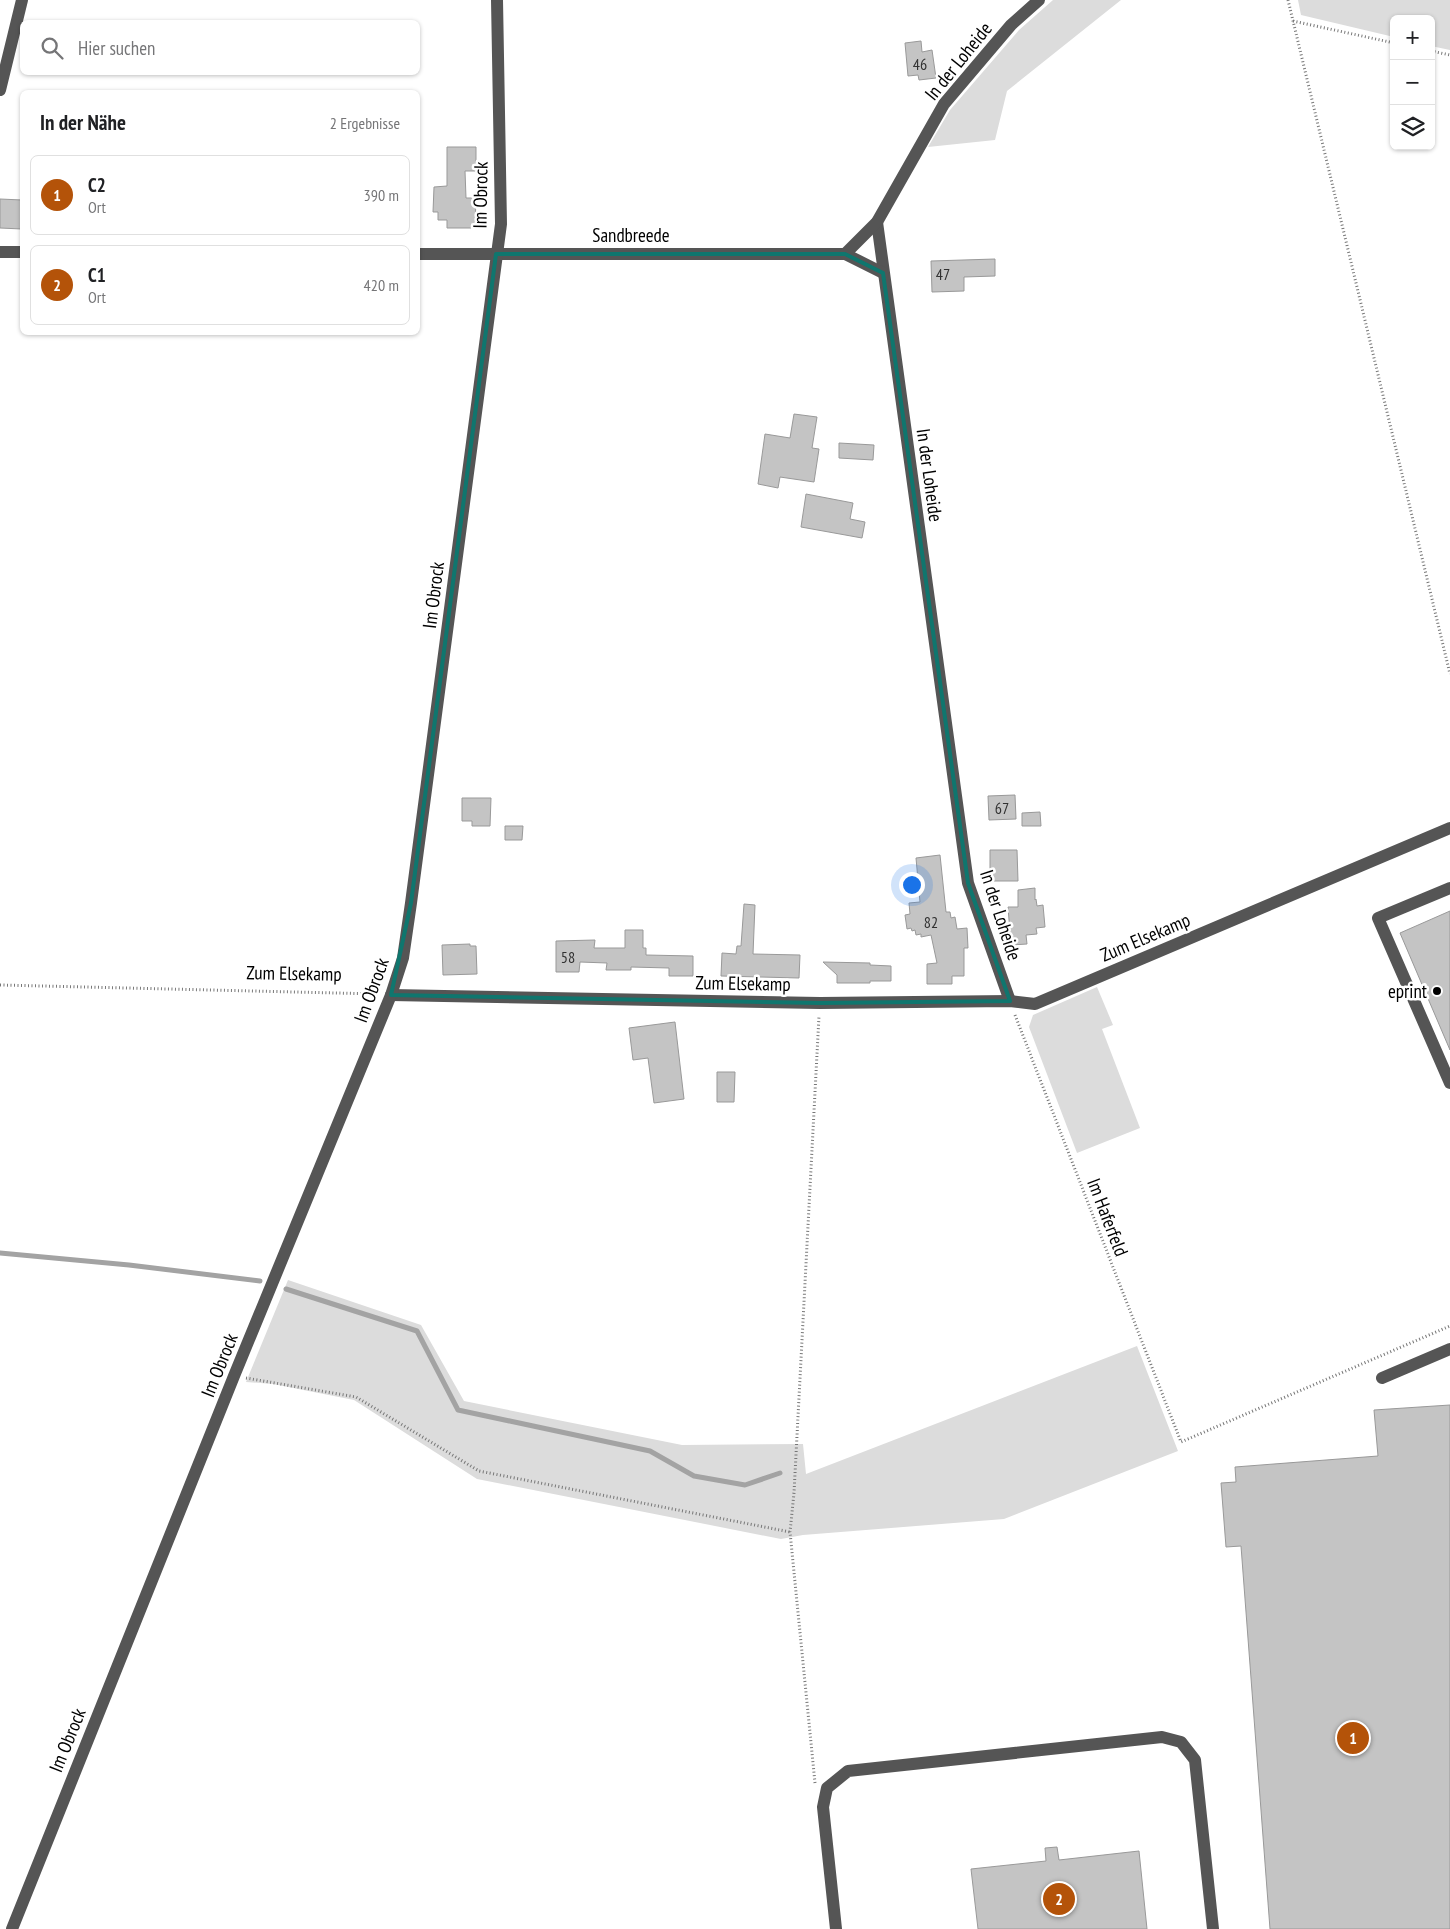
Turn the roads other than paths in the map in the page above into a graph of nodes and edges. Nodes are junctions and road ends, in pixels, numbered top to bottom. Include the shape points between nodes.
1 (22, 0) edge
2 (497, 0) edge
3 (1039, 0) edge
4 (0, 90) edge
5 (878, 222) junction
6 (0, 252) edge
7 (20, 252) edge
8 (420, 254) edge
9 (496, 254) junction
10 (845, 254) junction
11 (884, 273) junction
12 (1450, 828) edge
13 (1450, 888) edge
14 (391, 996) junction
15 (1010, 1001) junction
16 (1450, 1083) edge
17 (1450, 1349) edge
18 (1382, 1378) dead end
19 (12, 1929) edge
20 (836, 1929) edge
21 (1213, 1929) edge

1 - 4 street
2 - 9 street, Im Obrock via 501,224
3 - 5 street, In der Loheide via 1011,25 944,104
5 - 10 street
5 - 11 street, In der Loheide
6 - 7 street
8 - 9 street, Sandbreede
9 - 10 street, Sandbreede
9 - 14 street, Im Obrock via 411,903 403,958
10 - 11 street, Sandbreede
11 - 15 street, In der Loheide via 968,883
12 - 15 street, Zum Elsekamp via 1035,1004
13 - 16 street via 1378,918
14 - 15 street, Zum Elsekamp via 820,1003
14 - 19 street, Im Obrock
17 - 18 street
20 - 21 street via 823,1807 827,1788 848,1771 1162,1737 1181,1742 1195,1760

